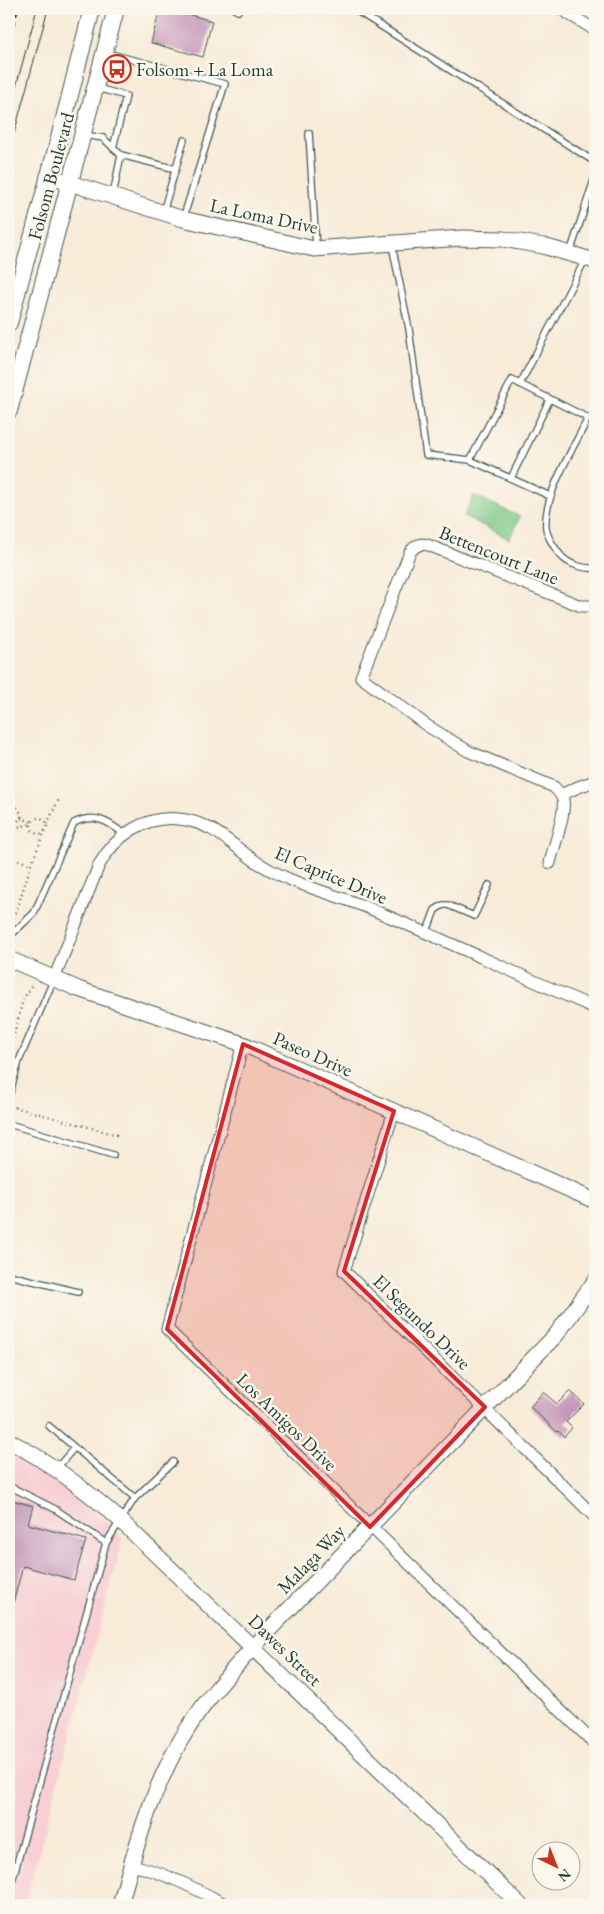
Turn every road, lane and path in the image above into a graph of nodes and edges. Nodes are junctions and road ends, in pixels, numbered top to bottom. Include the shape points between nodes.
1 (92, 9) edge
2 (116, 9) edge
3 (354, 9) edge
4 (562, 9) edge
5 (595, 30) edge
6 (104, 52) junction
7 (95, 88) junction
8 (309, 133) dead end
9 (82, 135) junction
10 (184, 140) dead end
11 (113, 148) junction
12 (121, 155) junction
13 (595, 162) edge
14 (176, 169) junction
15 (48, 176) junction
16 (595, 177) edge
17 (70, 182) junction
18 (113, 196) junction
19 (163, 212) junction
20 (183, 218) junction
21 (392, 242) junction
22 (316, 249) junction
23 (570, 253) junction
24 (591, 259) edge
25 (9, 323) edge
26 (520, 384) junction
27 (550, 399) junction
28 (9, 411) edge
29 (470, 460) junction
30 (511, 478) junction
31 (550, 496) junction
32 (595, 568) edge
33 (595, 606) edge
34 (595, 781) edge
35 (561, 796) junction
36 (58, 799) dead end
37 (9, 801) edge
38 (21, 818) junction
39 (9, 822) edge
40 (31, 823) junction
41 (47, 826) junction
42 (9, 829) edge
43 (45, 830) junction
44 (124, 834) junction
45 (9, 856) edge
46 (550, 863) dead end
47 (31, 865) junction
48 (489, 885) dead end
49 (9, 920) edge
50 (426, 934) junction
51 (9, 937) edge
52 (9, 959) edge
53 (54, 978) junction
54 (34, 981) dead end
55 (595, 1008) edge
56 (243, 1044) junction
57 (9, 1053) edge
58 (9, 1096) edge
59 (9, 1106) edge
60 (394, 1111) junction
61 (9, 1124) edge
62 (118, 1135) dead end
63 (113, 1155) dead end
64 (595, 1201) edge
65 (9, 1275) edge
66 (595, 1281) edge
67 (78, 1292) dead end
68 (485, 1408) junction
69 (49, 1426) dead end
70 (9, 1441) edge
71 (74, 1448) junction
72 (173, 1462) dead end
73 (56, 1469) junction
74 (9, 1486) edge
75 (135, 1498) junction
76 (595, 1517) edge
77 (120, 1520) junction
78 (370, 1527) junction
79 (106, 1543) junction
80 (253, 1648) junction
81 (595, 1744) edge
82 (131, 1865) junction
83 (9, 1892) edge
84 (120, 1905) edge
85 (226, 1905) edge
86 (520, 1905) edge

1 - 15 main road, Folsom Boulevard
2 - 6 main road, Folsom Boulevard
3 - 13 lane
4 - 5 street
6 - 7 main road, Folsom Boulevard
6 - 20 lane via 225,84
7 - 9 main road, Folsom Boulevard
7 - 11 lane via 126,96
8 - 22 lane
9 - 11 lane via 103,138
9 - 17 main road, Folsom Boulevard
10 - 14 lane
11 - 12 lane
12 - 14 lane
12 - 18 lane
14 - 19 lane
15 - 17 street, La Loma Drive
15 - 25 main road, Folsom Boulevard
16 - 23 lane
17 - 18 street, La Loma Drive
17 - 28 main road, Folsom Boulevard
18 - 19 street, La Loma Drive
19 - 20 street, La Loma Drive
20 - 22 street, La Loma Drive
21 - 22 street, La Loma Drive
21 - 23 street, La Loma Drive via 462,238 503,240
21 - 29 lane via 409,329 426,455
23 - 24 street, La Loma Drive
24 - 26 lane
26 - 27 lane
26 - 29 lane via 512,380
27 - 30 lane
27 - 31 lane via 588,418
29 - 30 lane
30 - 31 lane
31 - 32 lane via 546,529 559,554 570,563
33 - 35 street, Bettencourt Lane via 581,606 428,544 415,546 361,677 426,725 468,751 554,787
34 - 35 street
35 - 46 street via 563,808
36 - 41 path
37 - 38 path via 22,814
38 - 39 path
38 - 40 path
40 - 41 path via 40,818
40 - 42 path
40 - 43 path via 36,833
41 - 43 path
43 - 47 path
44 - 50 street, El Caprice Drive via 146,823 171,818 201,823 219,832 252,859 291,880
44 - 51 lane via 99,818 83,819 74,824 34,913
44 - 53 street, El Caprice Drive via 99,865
45 - 47 path
47 - 49 path via 16,912
48 - 50 lane via 474,916 443,905 435,910
50 - 55 street, El Caprice Drive
52 - 53 street, Paseo Drive
53 - 56 street, Paseo Drive via 115,1002
53 - 58 lane
54 - 57 path via 22,1000
56 - 60 street, Paseo Drive
56 - 78 street, Los Amigos Drive via 167,1329
59 - 62 path
60 - 64 street, Paseo Drive
60 - 68 street, El Segundo Drive via 344,1271
61 - 63 lane
65 - 67 lane
66 - 68 street, Malaga Way via 556,1335
68 - 76 street, El Segundo Drive
68 - 78 street, Malaga Way
69 - 71 lane
70 - 73 street, Dawes Street
71 - 73 lane
71 - 75 lane
72 - 75 lane
73 - 77 street, Dawes Street via 87,1490
74 - 79 lane via 55,1509
75 - 77 lane
77 - 79 lane
77 - 80 street, Dawes Street
78 - 80 street, Malaga Way
78 - 81 street, Los Amigos Drive
79 - 83 lane
80 - 82 street, Malaga Way via 218,1689 179,1744 162,1777
80 - 86 street, Dawes Street
82 - 84 street, Malaga Way
82 - 85 street via 150,1869

